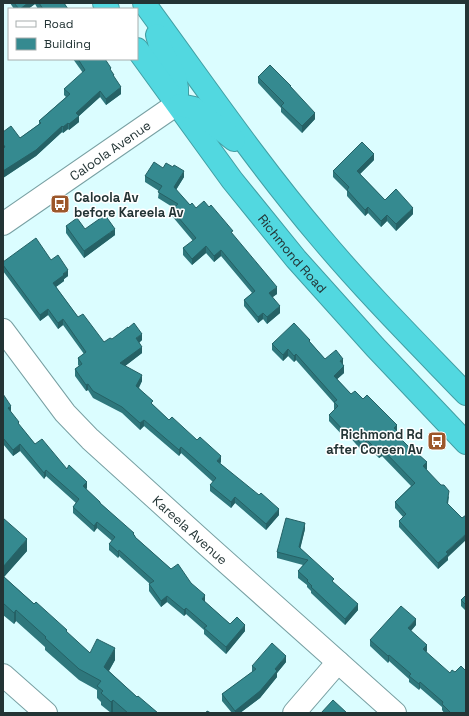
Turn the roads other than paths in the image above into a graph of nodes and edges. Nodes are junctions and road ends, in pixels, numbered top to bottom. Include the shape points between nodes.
1 (147, 6) edge
2 (138, 50) edge
3 (177, 104) junction
4 (259, 161) junction
5 (3, 224) edge
6 (3, 330) edge
7 (466, 394) edge
8 (466, 443) edge
9 (338, 662) junction
10 (3, 675) edge
11 (46, 713) edge
12 (294, 713) edge
13 (395, 713) edge

1 - 3 highway via 161,49 175,76
1 - 4 highway
2 - 3 highway, Richmond Road
3 - 4 highway via 194,108
3 - 5 street, Caloola Avenue
3 - 8 highway, Richmond Road via 232,180 296,259
4 - 7 highway via 320,237
6 - 9 street, Kareela Avenue via 64,413 90,439
9 - 12 street
9 - 13 street, Kareela Avenue
10 - 11 street

